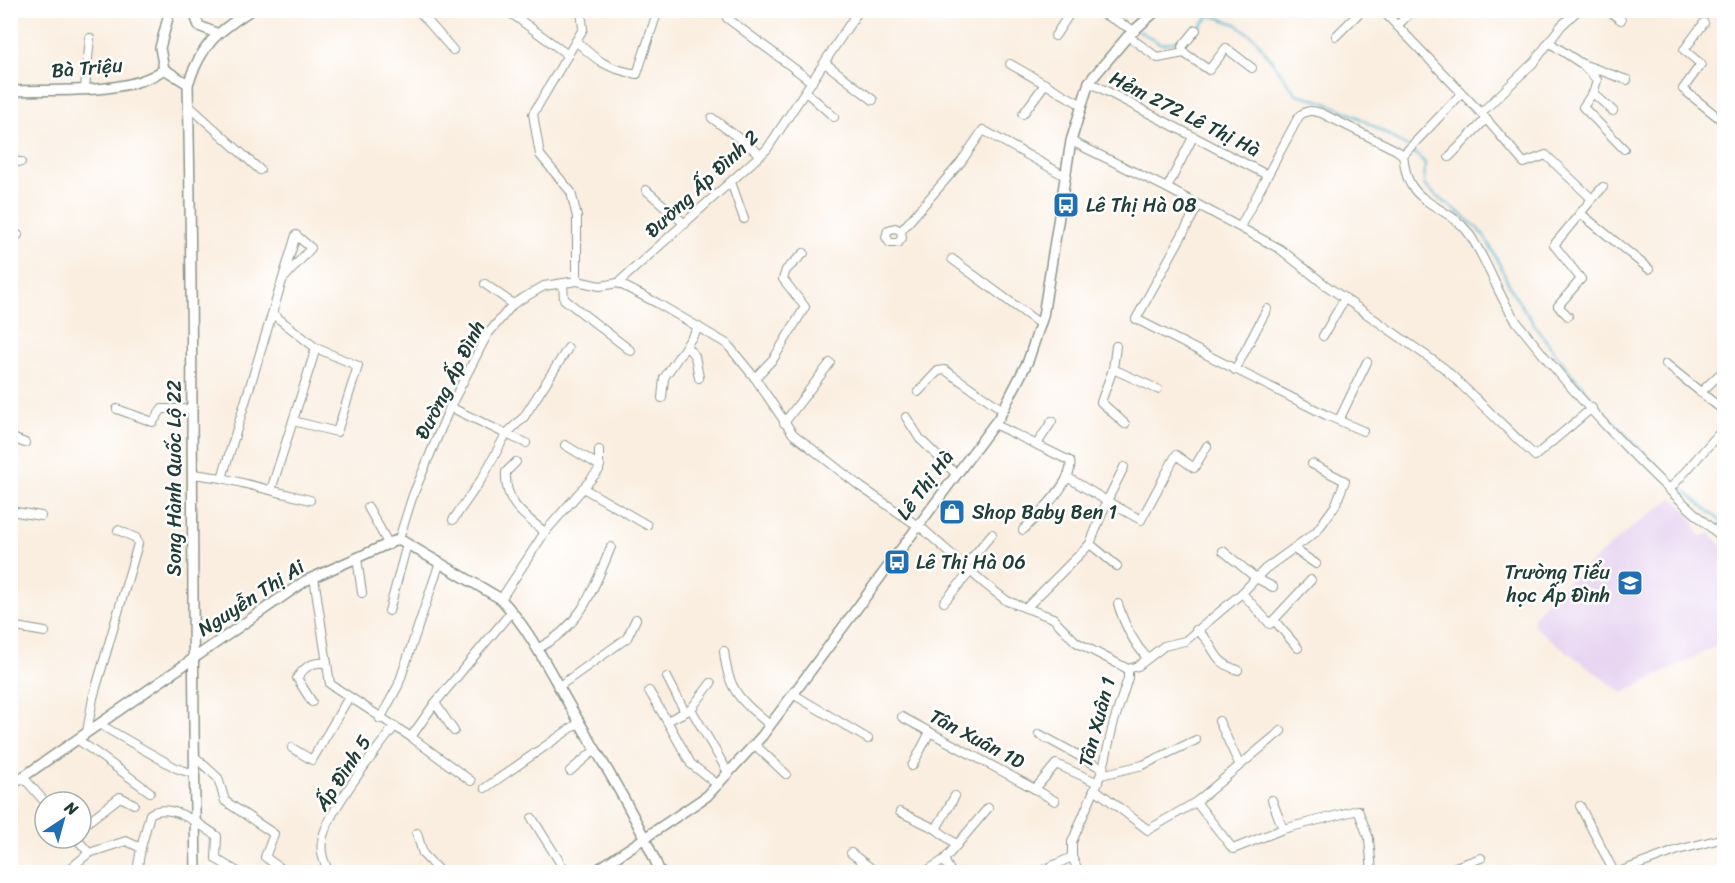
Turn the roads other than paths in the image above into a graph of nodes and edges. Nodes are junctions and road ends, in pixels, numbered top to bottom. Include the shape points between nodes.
1 (171, 10) edge
2 (193, 10) edge
3 (251, 10) edge
4 (418, 10) edge
5 (658, 10) edge
6 (731, 10) edge
7 (859, 10) edge
8 (1072, 10) edge
9 (1096, 10) edge
10 (1157, 10) edge
11 (1362, 10) edge
12 (1382, 10) edge
13 (1413, 10) edge
14 (1578, 10) edge
15 (1608, 10) edge
16 (583, 11) edge
17 (512, 14) dead end
18 (1621, 20) dead end
19 (1704, 23) dead end
20 (1397, 26) junction
21 (1196, 30) dead end
22 (216, 33) junction
23 (1132, 34) junction
24 (1055, 36) dead end
25 (1336, 36) dead end
26 (90, 38) dead end
27 (576, 41) junction
28 (1550, 43) junction
29 (453, 50) dead end
30 (1184, 53) junction
31 (568, 55) junction
32 (825, 63) junction
33 (1010, 64) dead end
34 (1582, 64) junction
35 (1252, 68) dead end
36 (164, 69) junction
37 (1627, 80) dead end
38 (812, 82) junction
39 (1089, 82) junction
40 (188, 84) junction
41 (1045, 84) junction
42 (85, 88) junction
43 (10, 91) edge
44 (806, 92) junction
45 (1593, 93) junction
46 (1461, 94) junction
47 (873, 100) dead end
48 (188, 105) junction
49 (1082, 105) junction
50 (1613, 111) dead end
51 (1023, 114) dead end
52 (1484, 116) junction
53 (834, 117) dead end
54 (712, 118) dead end
55 (1725, 122) edge
56 (1193, 136) junction
57 (1071, 141) junction
58 (1624, 149) dead end
59 (1406, 151) junction
60 (761, 155) junction
61 (1449, 157) dead end
62 (10, 161) edge
63 (21, 162) dead end
64 (260, 170) dead end
65 (1267, 175) junction
66 (1065, 176) junction
67 (731, 182) junction
68 (1603, 187) dead end
69 (1167, 188) junction
70 (646, 190) dead end
71 (1592, 199) junction
72 (1198, 206) junction
73 (1580, 213) junction
74 (744, 219) dead end
75 (685, 224) junction
76 (1240, 226) junction
77 (901, 231) dead end
78 (804, 253) dead end
79 (952, 259) dead end
80 (1649, 269) dead end
81 (285, 277) junction
82 (577, 281) junction
83 (563, 283) junction
84 (485, 284) dead end
85 (618, 284) junction
86 (1345, 298) junction
87 (513, 304) junction
88 (1267, 309) dead end
89 (274, 315) junction
90 (1568, 316) dead end
91 (1040, 324) junction
92 (699, 327) junction
93 (1323, 336) dead end
94 (686, 346) junction
95 (1116, 346) dead end
96 (316, 348) junction
97 (568, 348) dead end
98 (631, 351) dead end
99 (1367, 362) dead end
100 (830, 363) dead end
101 (1666, 364) dead end
102 (1113, 369) junction
103 (1235, 370) junction
104 (1725, 377) edge
105 (699, 378) dead end
106 (755, 378) junction
107 (1157, 389) dead end
108 (918, 392) dead end
109 (1701, 392) junction
110 (662, 398) dead end
111 (450, 407) junction
112 (1592, 408) junction
113 (117, 409) dead end
114 (192, 409) junction
115 (1003, 410) junction
116 (1725, 411) edge
117 (906, 417) dead end
118 (1052, 420) dead end
119 (1339, 420) junction
120 (293, 421) junction
121 (784, 423) junction
122 (994, 424) junction
123 (1125, 424) dead end
124 (1725, 428) edge
125 (1363, 431) dead end
126 (506, 435) junction
127 (10, 437) edge
128 (26, 443) dead end
129 (526, 443) dead end
130 (1037, 444) junction
131 (565, 445) dead end
132 (1207, 446) dead end
133 (599, 450) dead end
134 (516, 462) dead end
135 (1312, 464) dead end
136 (600, 466) junction
137 (1124, 467) dead end
138 (193, 474) junction
139 (956, 474) junction
140 (1067, 477) junction
141 (222, 478) junction
142 (584, 488) junction
143 (1671, 488) junction
144 (271, 490) junction
145 (309, 500) dead end
146 (1107, 501) junction
147 (368, 507) dead end
148 (10, 511) edge
149 (41, 516) dead end
150 (453, 520) dead end
151 (647, 525) dead end
152 (917, 525) junction
153 (118, 530) dead end
154 (1023, 530) dead end
155 (545, 532) junction
156 (992, 534) dead end
157 (1725, 539) edge
158 (403, 541) junction
159 (1090, 544) junction
160 (389, 545) junction
161 (611, 547) dead end
162 (1294, 549) junction
163 (1223, 551) dead end
164 (357, 558) junction
165 (440, 562) junction
166 (1316, 564) dead end
167 (1117, 566) dead end
168 (968, 568) junction
169 (314, 577) junction
170 (1256, 578) junction
171 (1311, 579) dead end
172 (1274, 587) dead end
173 (362, 593) dead end
174 (1242, 593) junction
175 (501, 599) junction
176 (944, 602) dead end
177 (1119, 604) dead end
178 (1026, 608) junction
179 (389, 611) dead end
180 (512, 611) junction
181 (636, 619) dead end
182 (1274, 620) junction
183 (10, 626) edge
184 (1196, 630) junction
185 (45, 632) dead end
186 (539, 648) junction
187 (1298, 648) dead end
188 (723, 651) dead end
189 (1147, 658) junction
190 (191, 659) junction
191 (327, 663) junction
192 (1128, 669) junction
193 (1238, 670) dead end
194 (667, 677) dead end
195 (711, 683) dead end
196 (558, 687) junction
197 (649, 691) dead end
198 (793, 694) junction
199 (350, 697) junction
200 (312, 702) dead end
201 (435, 703) junction
202 (688, 710) junction
203 (902, 717) dead end
204 (380, 719) junction
205 (666, 721) junction
206 (1219, 721) dead end
207 (580, 722) junction
208 (99, 724) junction
209 (770, 725) junction
210 (394, 727) junction
211 (454, 731) dead end
212 (1281, 731) dead end
213 (87, 732) junction
214 (930, 732) junction
215 (1039, 734) dead end
216 (411, 737) junction
217 (77, 739) junction
218 (868, 739) dead end
219 (1196, 740) dead end
220 (755, 745) junction
221 (292, 748) dead end
222 (596, 750) junction
223 (194, 756) junction
224 (912, 766) dead end
225 (1240, 766) junction
226 (570, 771) dead end
227 (194, 774) junction
228 (729, 774) junction
229 (786, 774) dead end
230 (23, 777) junction
231 (1099, 779) junction
232 (471, 781) dead end
233 (718, 785) junction
234 (10, 786) edge
235 (485, 788) dead end
236 (1035, 789) junction
237 (34, 790) edge
238 (150, 792) dead end
239 (955, 796) dead end
240 (1272, 800) dead end
241 (1054, 801) dead end
242 (1196, 802) junction
243 (134, 804) dead end
244 (1580, 806) dead end
245 (988, 808) dead end
246 (900, 812) dead end
247 (93, 818) edge
248 (532, 818) dead end
249 (195, 820) junction
250 (936, 829) junction
251 (1283, 829) junction
252 (417, 833) dead end
253 (645, 837) junction
254 (1725, 838) edge
255 (957, 845) junction
256 (141, 848) junction
257 (86, 850) edge
258 (89, 853) junction
259 (851, 853) dead end
260 (1072, 857) junction
261 (1481, 858) dead end
262 (944, 860) junction
263 (66, 873) edge
264 (137, 873) edge
265 (196, 873) edge
266 (238, 873) edge
267 (286, 873) edge
268 (329, 873) edge
269 (440, 873) edge
270 (566, 873) edge
271 (594, 873) edge
272 (660, 873) edge
273 (876, 873) edge
274 (925, 873) edge
275 (951, 873) edge
276 (1039, 873) edge
277 (1079, 873) edge
278 (1372, 873) edge
279 (1441, 873) edge
280 (1614, 873) edge
281 (1619, 873) edge

1 - 36 street via 160,48
2 - 22 street via 199,26
3 - 22 street
4 - 29 street
5 - 27 street via 637,74 597,62
6 - 38 street via 727,18
7 - 32 street, Đường Ấp Đình 2
8 - 24 street
9 - 23 street
10 - 23 street, Lê Thị Hà
11 - 25 street
12 - 20 street
13 - 20 street
14 - 28 street
15 - 18 street
16 - 27 street via 583,29
17 - 31 street
19 - 55 street via 1684,50 1701,64 1683,89
20 - 46 street
21 - 30 street via 1182,47
22 - 40 street via 196,63
23 - 30 street via 1158,58
23 - 39 street, Lê Thị Hà
26 - 42 street
27 - 31 street
28 - 34 street
28 - 52 street
30 - 35 street via 1209,70 1226,48
31 - 82 street via 533,114 540,155 571,192 577,218
32 - 38 street, Đường Ấp Đình 2
32 - 47 street
33 - 41 street
34 - 37 street
34 - 45 street via 1598,80
36 - 40 street
36 - 42 street, Bà Triệu via 144,81
38 - 44 street, Đường Ấp Đình 2
39 - 49 street, Lê Thị Hà
39 - 56 street, Hẻm 272 Lê Thị Hà
40 - 48 street, Song Hành Quốc Lộ 22
41 - 49 street
41 - 51 street
42 - 43 street, Bà Triệu
44 - 53 street
44 - 60 street, Đường Ấp Đình 2
45 - 50 street
45 - 58 street via 1583,108
46 - 52 street
46 - 59 street
48 - 64 street
48 - 114 street, Song Hành Quốc Lộ 22
49 - 57 street, Lê Thị Hà
52 - 61 street
52 - 71 street via 1524,163 1546,155
54 - 60 street
56 - 65 street, Hẻm 272 Lê Thị Hà
56 - 69 street
57 - 66 street, Lê Thị Hà
57 - 69 street
59 - 65 street via 1311,110 1299,116
59 - 112 street via 1406,175 1416,191 1468,232 1519,326
60 - 67 street, Đường Ấp Đình 2
62 - 63 street
65 - 76 street
66 - 77 street via 983,130 961,162
66 - 91 street, Lê Thị Hà
67 - 74 street
67 - 75 street, Đường Ấp Đình 2
68 - 71 street
69 - 72 street
70 - 75 street
71 - 73 street
72 - 76 street
72 - 103 street via 1136,319
73 - 80 street
73 - 90 street via 1554,245 1581,279 1558,306
75 - 85 street, Đường Ấp Đình 2
76 - 86 street via 1280,249
78 - 106 street via 786,270 783,279 805,307 774,358
79 - 91 street
81 - 81 street via 291,256 296,235 312,248
81 - 89 street
82 - 83 street, Đường Ấp Đình
82 - 85 street, Đường Ấp Đình via 600,286
83 - 87 street, Đường Ấp Đình via 531,291
83 - 98 street via 564,299
84 - 87 street
85 - 92 street, Tân Xuân 1
86 - 93 street
86 - 112 street via 1444,368 1535,456
87 - 111 street, Đường Ấp Đình via 487,335
88 - 103 street
89 - 96 street
89 - 141 street
91 - 115 street, Lê Thị Hà via 1028,361
92 - 94 street
92 - 106 street, Tân Xuân 1 via 727,344
94 - 105 street via 695,356
94 - 110 street via 664,378
95 - 102 street
96 - 120 street
96 - 120 street via 354,362 358,370 337,432
97 - 126 street via 524,417
99 - 119 street
100 - 121 street
101 - 109 street
102 - 107 street
102 - 123 street via 1101,402
103 - 119 street
104 - 109 street via 1720,374
106 - 121 street, Tân Xuân 1
108 - 115 street via 938,371 945,370
109 - 116 street
111 - 126 street
111 - 158 street, Đường Ấp Đình via 413,495
112 - 143 street
113 - 114 street via 153,422 162,409
114 - 138 street, Song Hành Quốc Lộ 22
115 - 122 street, Lê Thị Hà
117 - 139 street via 920,439
118 - 130 street
119 - 125 street
120 - 144 street
121 - 152 street, Tân Xuân 1 via 823,458
122 - 130 street
122 - 139 street, Lê Thị Hà
124 - 143 street
126 - 129 street
126 - 150 street
127 - 128 street
130 - 140 street via 1068,458 1072,466
131 - 136 street
132 - 146 street via 1194,468 1176,455 1141,520
133 - 136 street
134 - 155 street via 506,472 507,492 522,514
135 - 162 street via 1346,481 1316,532
136 - 142 street
137 - 146 street
138 - 141 street
138 - 190 street, Song Hành Quốc Lộ 22
139 - 152 street, Lê Thị Hà
140 - 146 street
140 - 154 street
141 - 144 street
142 - 151 street
142 - 155 street
143 - 157 street
144 - 145 street
146 - 159 street
147 - 160 street
148 - 149 street
152 - 168 street, Tân Xuân 1
152 - 198 street, Lê Thị Hà
153 - 213 street via 136,538 138,544 93,698
155 - 175 street
156 - 168 street
158 - 160 street, Nguyễn Thị Ai
158 - 165 street
158 - 179 street, Đường Ấp Đình
159 - 167 street
159 - 178 street
160 - 164 street, Nguyễn Thị Ai
161 - 186 street via 587,604 554,640
162 - 166 street
162 - 170 street
163 - 170 street
164 - 169 street, Nguyễn Thị Ai
164 - 173 street
165 - 175 street
165 - 204 street via 398,686
168 - 176 street
168 - 178 street, Tân Xuân 1 via 1007,601
169 - 190 street, Nguyễn Thị Ai
169 - 191 street
170 - 172 street
170 - 174 street
171 - 182 street
174 - 182 street via 1270,624
174 - 184 street
175 - 180 street
177 - 189 street via 1135,645
178 - 192 street, Tân Xuân 1 via 1053,618 1076,642
180 - 186 street
180 - 201 street
181 - 196 street via 627,638
182 - 187 street
183 - 185 street
184 - 189 street via 1185,641 1164,646
184 - 193 street via 1203,634 1219,662
186 - 196 street
188 - 209 street via 726,675 735,691
189 - 192 street
190 - 208 street, Nguyễn Thị Ai
190 - 223 street, Song Hành Quốc Lộ 22
191 - 199 street via 330,684
191 - 200 street via 316,662 303,669 297,678
192 - 231 street, Tân Xuân 1
194 - 202 street
195 - 202 street
196 - 207 street
197 - 205 street
198 - 209 street, Lê Thị Hà
198 - 218 street
199 - 204 street
199 - 221 street via 312,760
201 - 211 street
201 - 216 street
202 - 205 street
202 - 228 street
203 - 214 street, Tân Xuân 1D
204 - 210 street
205 - 233 street via 691,764
206 - 225 street
207 - 222 street
207 - 235 street
208 - 213 street, Nguyễn Thị Ai
208 - 227 street via 176,768
209 - 220 street, Lê Thị Hà
210 - 216 street
210 - 268 street, Ấp Đình 5 via 341,801 322,839 322,856
212 - 225 street
213 - 217 street, Nguyễn Thị Ai
214 - 224 street
214 - 236 street, Tân Xuân 1D
215 - 231 street
216 - 232 street
217 - 230 street, Nguyễn Thị Ai
217 - 238 street
219 - 231 street via 1143,765
220 - 228 street, Lê Thị Hà
220 - 229 street
222 - 226 street
222 - 253 street
223 - 227 street, Song Hành Quốc Lộ 22
223 - 267 street via 218,778 225,801 274,834 265,856
225 - 242 street
227 - 249 street, Song Hành Quốc Lộ 22
228 - 233 street, Lê Thị Hà
230 - 234 street, Nguyễn Thị Ai
230 - 237 street
231 - 236 street, Tân Xuân 1D via 1056,764
231 - 242 street, Tân Xuân 1 via 1148,830
231 - 260 street, Tân Xuân 1 via 1072,842
233 - 253 street, Lê Thị Hà
236 - 241 street, Tân Xuân 1D
239 - 250 street
240 - 251 street
242 - 251 street via 1233,849
243 - 247 street via 120,797
244 - 280 street
245 - 255 street
246 - 250 street
248 - 270 street
249 - 256 street via 155,811 148,819
249 - 265 street, Song Hành Quốc Lộ 22
249 - 266 street via 217,836 216,859
250 - 255 street
251 - 278 street via 1358,810 1368,839
252 - 269 street via 423,854
253 - 271 street, Lê Thị Hà
253 - 272 street
254 - 281 street via 1678,850
255 - 262 street
256 - 258 street via 126,841
256 - 264 street
257 - 258 street
258 - 263 street
259 - 273 street
260 - 276 street
260 - 277 street
261 - 279 street
262 - 274 street
262 - 275 street

